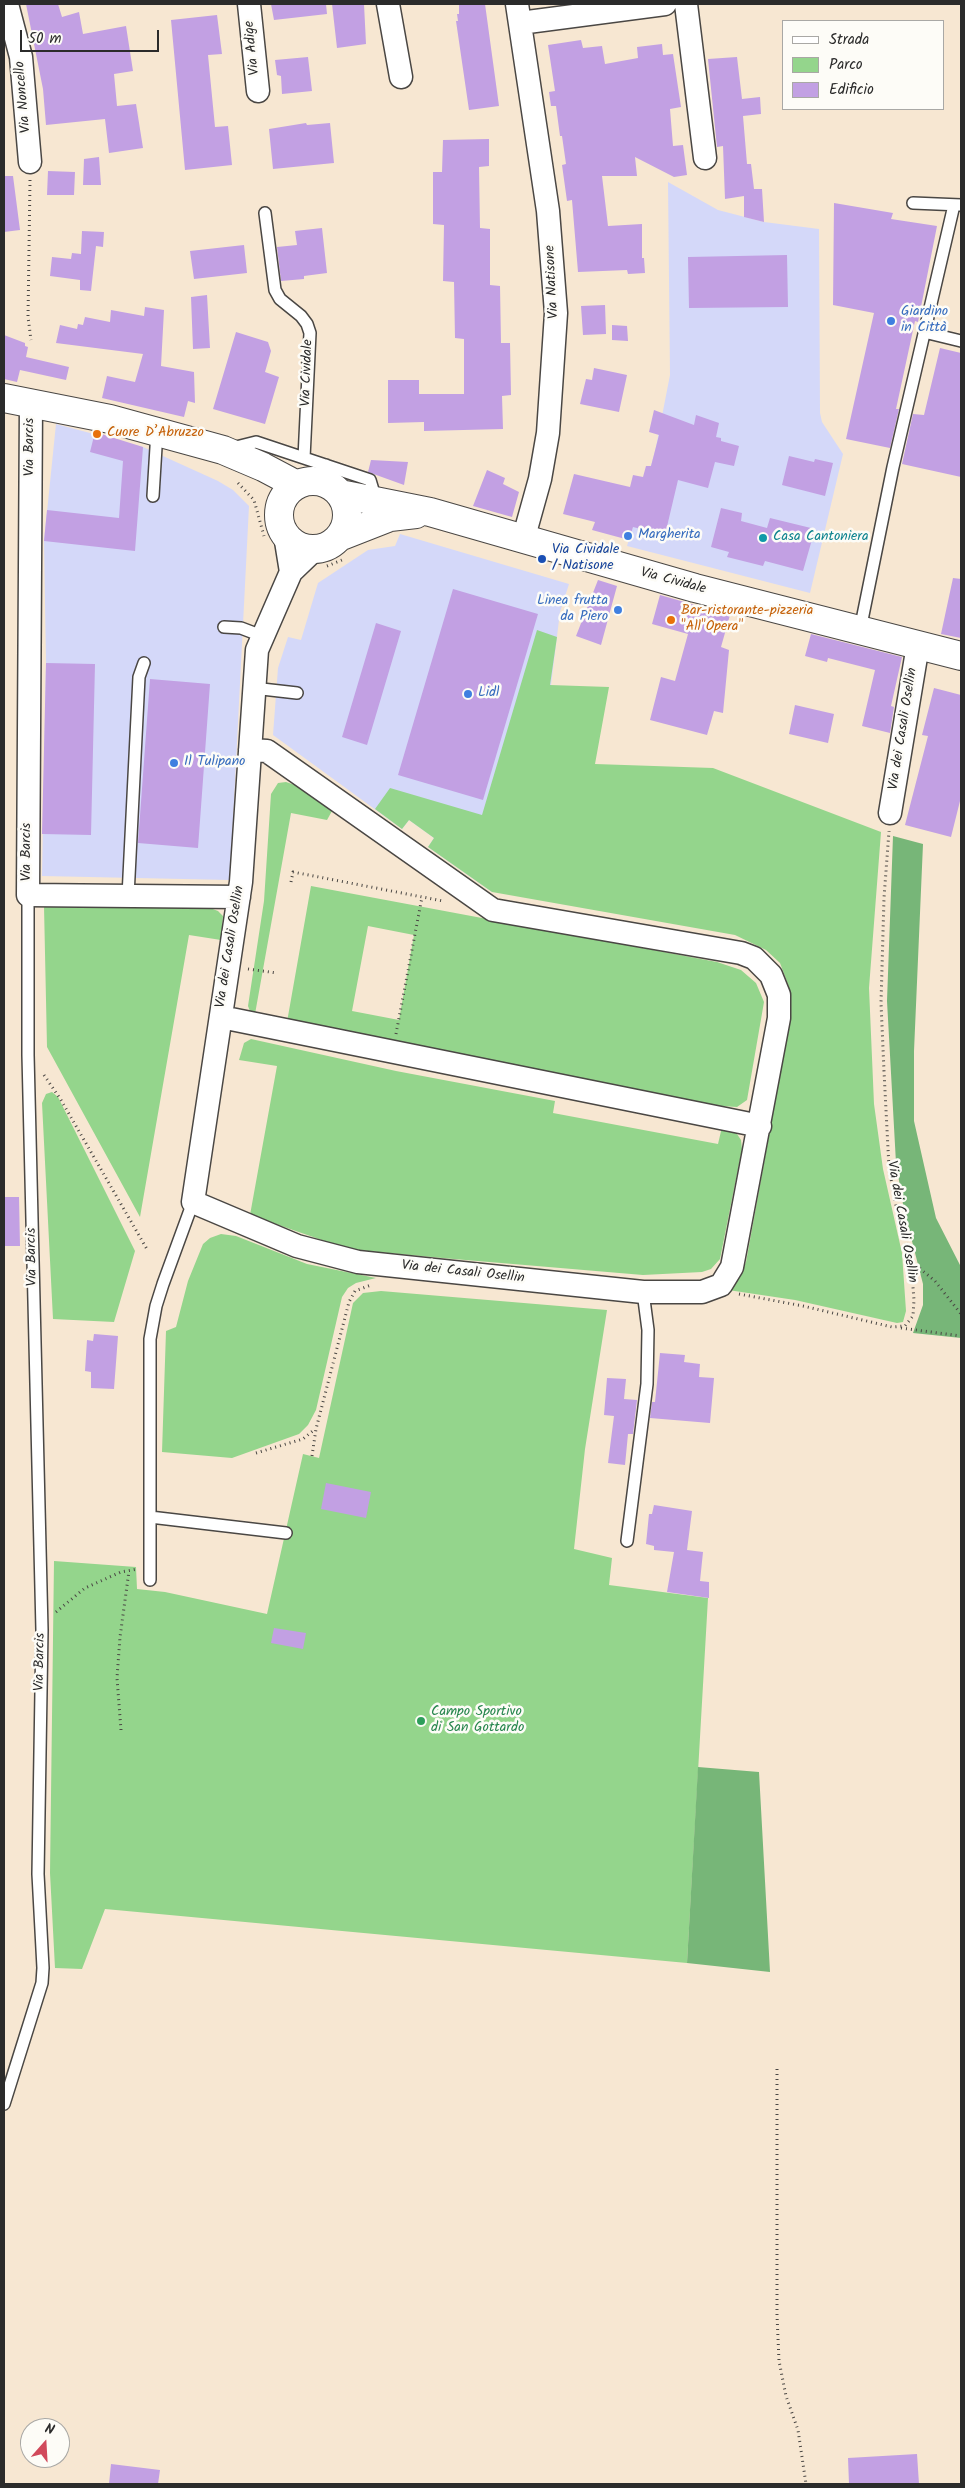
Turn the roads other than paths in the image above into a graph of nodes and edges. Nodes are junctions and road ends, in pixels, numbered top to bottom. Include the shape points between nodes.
1 (7, 4) edge
2 (249, 4) edge
3 (388, 4) edge
4 (665, 4) edge
5 (686, 4) edge
6 (518, 14) edge
7 (400, 77) dead end
8 (258, 91) dead end
9 (705, 158) dead end
10 (30, 162) road end
11 (913, 203) dead end
12 (958, 205) edge
13 (265, 213) dead end
14 (924, 332) junction
15 (961, 341) edge
16 (4, 398) edge
17 (31, 403) junction
18 (157, 431) junction
19 (304, 458) junction
20 (234, 463) junction
21 (330, 481) junction
22 (296, 486) junction
23 (153, 496) dead end
24 (430, 512) junction
25 (277, 528) junction
26 (523, 540) junction
27 (344, 547) junction
28 (317, 559) junction
29 (290, 572) junction
30 (224, 627) dead end
31 (860, 630) junction
32 (262, 636) junction
33 (918, 645) junction
34 (961, 656) edge
35 (144, 663) dead end
36 (253, 688) junction
37 (297, 693) dead end
38 (250, 750) junction
39 (890, 813) dead end
40 (28, 894) junction
41 (128, 896) junction
42 (239, 896) junction
43 (221, 1017) junction
44 (760, 1126) junction
45 (193, 1202) junction
46 (644, 1292) junction
47 (150, 1517) junction
48 (286, 1533) dead end
49 (626, 1541) dead end
50 (150, 1580) dead end
51 (4, 2104) edge

1 - 10 street, Via Noncello via 21,57
2 - 8 street, Via Adige
3 - 7 street
4 - 6 street, Via Natisone
5 - 9 street
6 - 26 street, Via Natisone via 548,211 556,313 548,433 540,479
11 - 12 lane
12 - 14 lane
13 - 19 lane, Via Cividale via 274,290 280,299 302,316 310,333
14 - 15 lane
14 - 31 lane via 892,467
16 - 17 main road
17 - 18 main road
17 - 40 street, Via Barcis
18 - 20 main road
18 - 23 lane
19 - 20 lane via 256,442
19 - 21 lane
20 - 22 main road
20 - 25 main road via 264,478 276,496
21 - 22 main road, Via Cividale via 306,482
21 - 24 main road, Via Cividale via 376,500
21 - 27 main road via 347,511
22 - 25 main road via 289,492
24 - 26 main road, Via Cividale
24 - 27 main road, Via Cividale via 390,517
25 - 28 main road
25 - 29 street
26 - 31 main road, Via Cividale
27 - 28 main road, Via Cividale via 332,543
28 - 29 street, Via dei Casali Osellin
29 - 32 street, Via dei Casali Osellin
30 - 32 lane via 241,628
31 - 33 main road, Via Cividale
32 - 36 street, Via dei Casali Osellin via 257,650
33 - 34 main road, Via Cividale
33 - 39 street, Via dei Casali Osellin
35 - 41 lane via 139,677
36 - 37 lane
36 - 38 street, Via dei Casali Osellin
38 - 42 street, Via dei Casali Osellin
38 - 44 street via 267,751 493,910 741,953 754,958 776,983 780,1006
40 - 41 street
40 - 51 lane, Via Barcis via 28,1055 42,1630 38,1874 42,1984
41 - 42 street
42 - 43 street, Via dei Casali Osellin
43 - 44 street
43 - 45 street, Via dei Casali Osellin
44 - 46 street, Via dei Casali Osellin via 730,1274 716,1288 702,1292
45 - 46 street, Via dei Casali Osellin via 297,1246 358,1262
45 - 47 lane via 152,1323 149,1352
46 - 49 lane via 648,1330 647,1384
47 - 48 lane
47 - 50 lane

